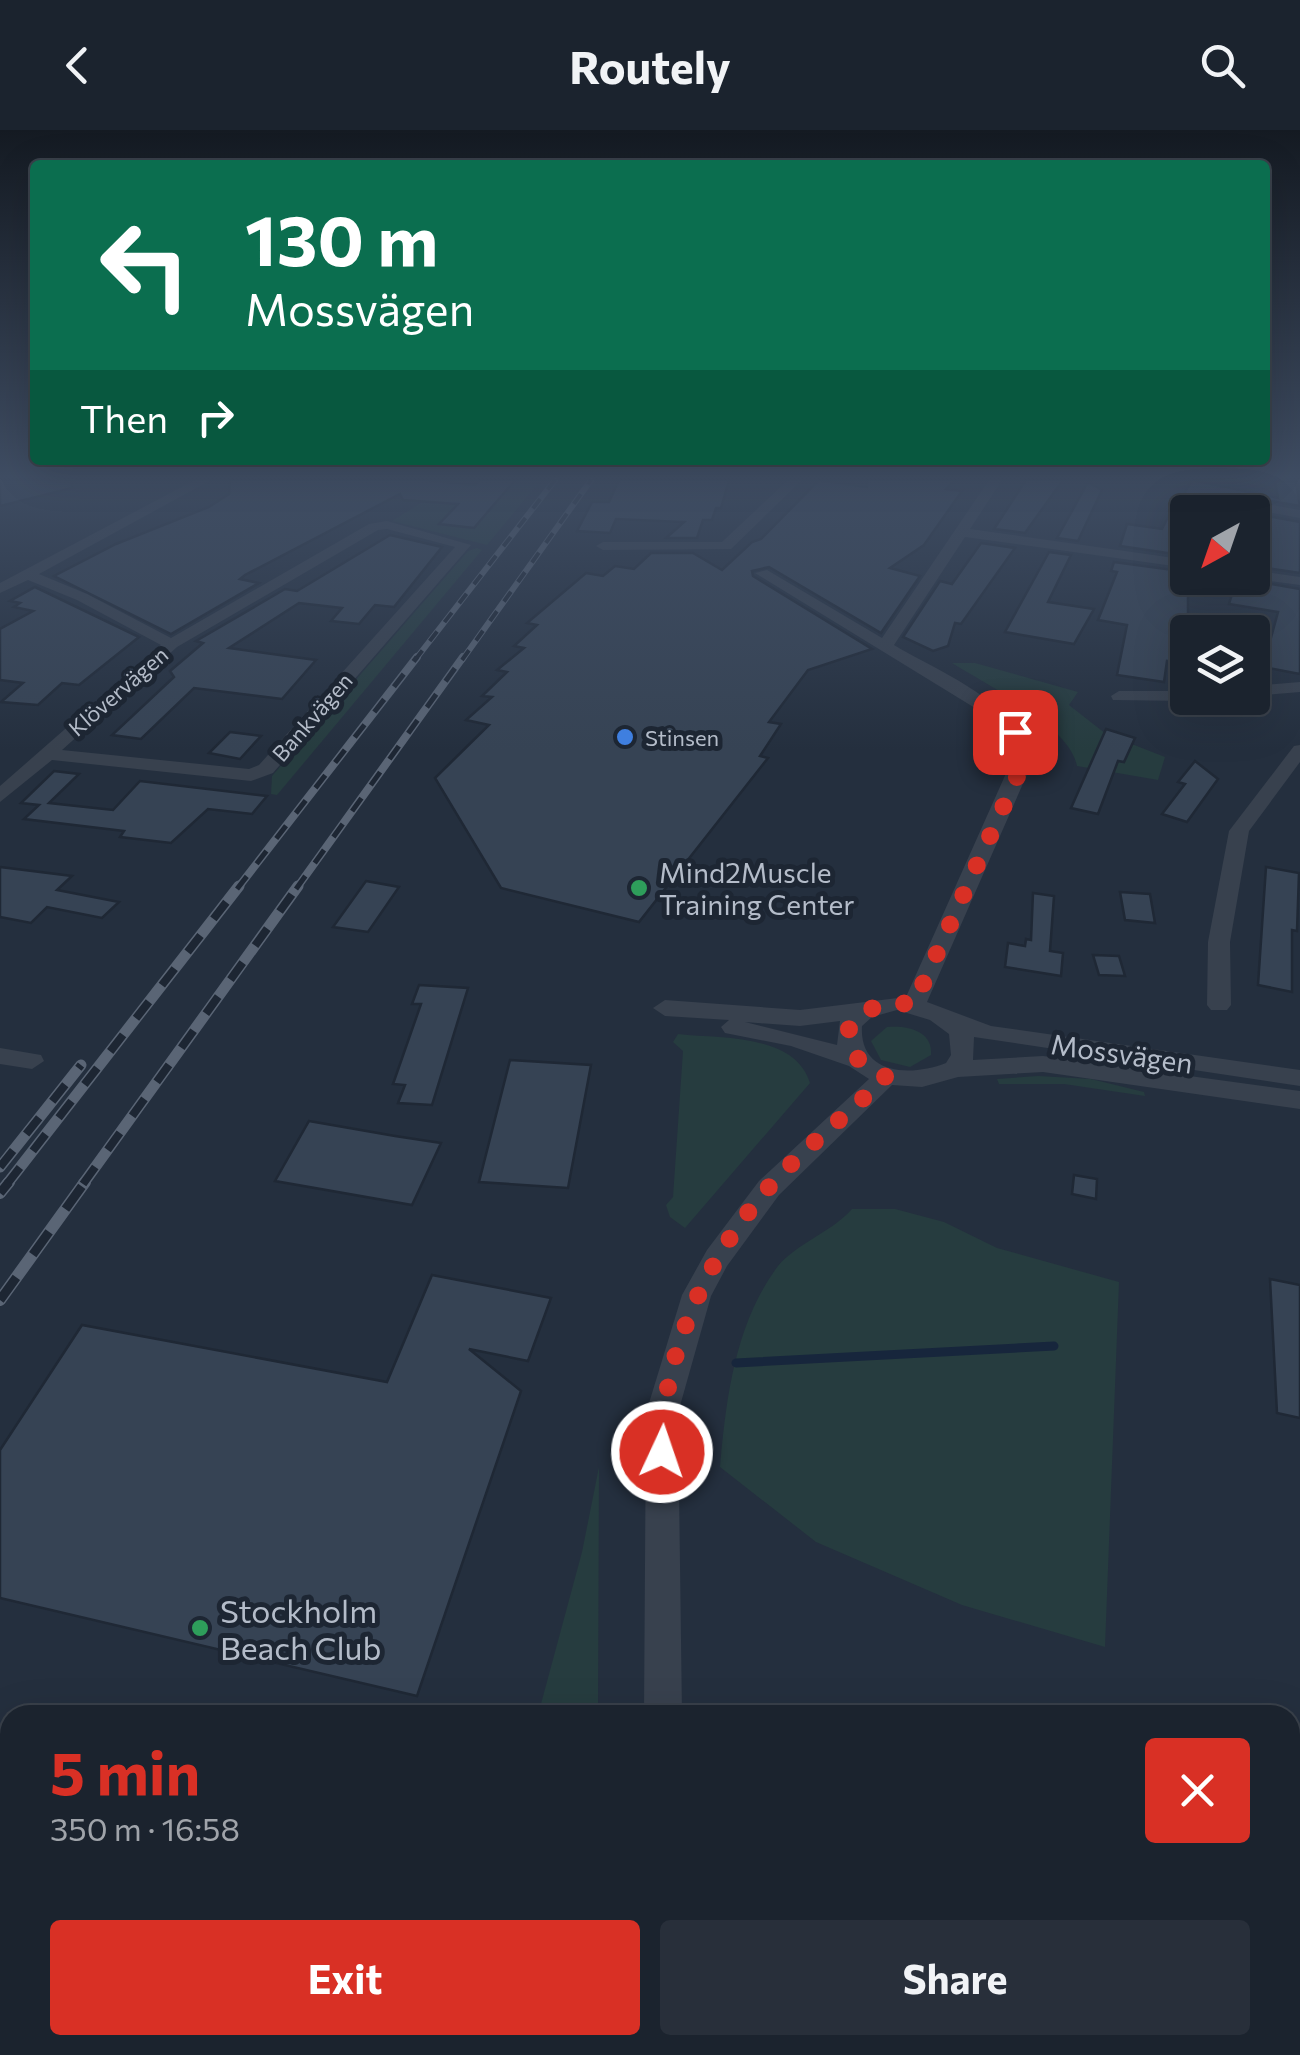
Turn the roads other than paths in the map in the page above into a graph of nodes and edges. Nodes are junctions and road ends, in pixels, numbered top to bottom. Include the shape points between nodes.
1 (38, 570) edge
2 (300, 570) edge
3 (441, 570) edge
4 (936, 570) edge
5 (762, 573) dead end
6 (28, 575) junction
7 (1270, 577) edge
8 (1300, 582) edge
9 (0, 589) edge
10 (171, 644) junction
11 (885, 646) junction
12 (1300, 687) edge
13 (1270, 689) edge
14 (1119, 696) dead end
15 (1170, 696) edge
16 (1300, 750) edge
17 (48, 754) junction
18 (0, 796) edge
19 (914, 1004) junction
20 (1218, 1005) dead end
21 (864, 1011) junction
22 (947, 1018) junction
23 (0, 1056) edge
24 (857, 1060) junction
25 (32, 1061) dead end
26 (956, 1069) junction
27 (886, 1077) junction
28 (1300, 1078) edge
29 (1300, 1100) edge
30 (664, 1705) edge

1 - 6 street
2 - 10 street, Klövervägen
3 - 17 street, Bankvägen via 266,768 235,774
4 - 11 street
5 - 11 street
6 - 9 street
6 - 10 street
7 - 8 street
10 - 17 street, Klövervägen
11 - 19 street via 994,712 1023,750 1020,770
12 - 13 street
14 - 15 street
16 - 20 street via 1240,832 1219,942
17 - 18 street, Klövervägen
19 - 21 street
19 - 22 street, Mossvägen
21 - 24 street via 846,1037
21 - 24 street via 800,1018 665,1008
22 - 26 street via 966,1046
22 - 28 street, Mossvägen via 987,1033
23 - 25 street
24 - 27 street
26 - 27 street, Mossvägen via 924,1081
26 - 29 street, Mossvägen via 1043,1064
27 - 30 street via 769,1188 697,1295 662,1413

